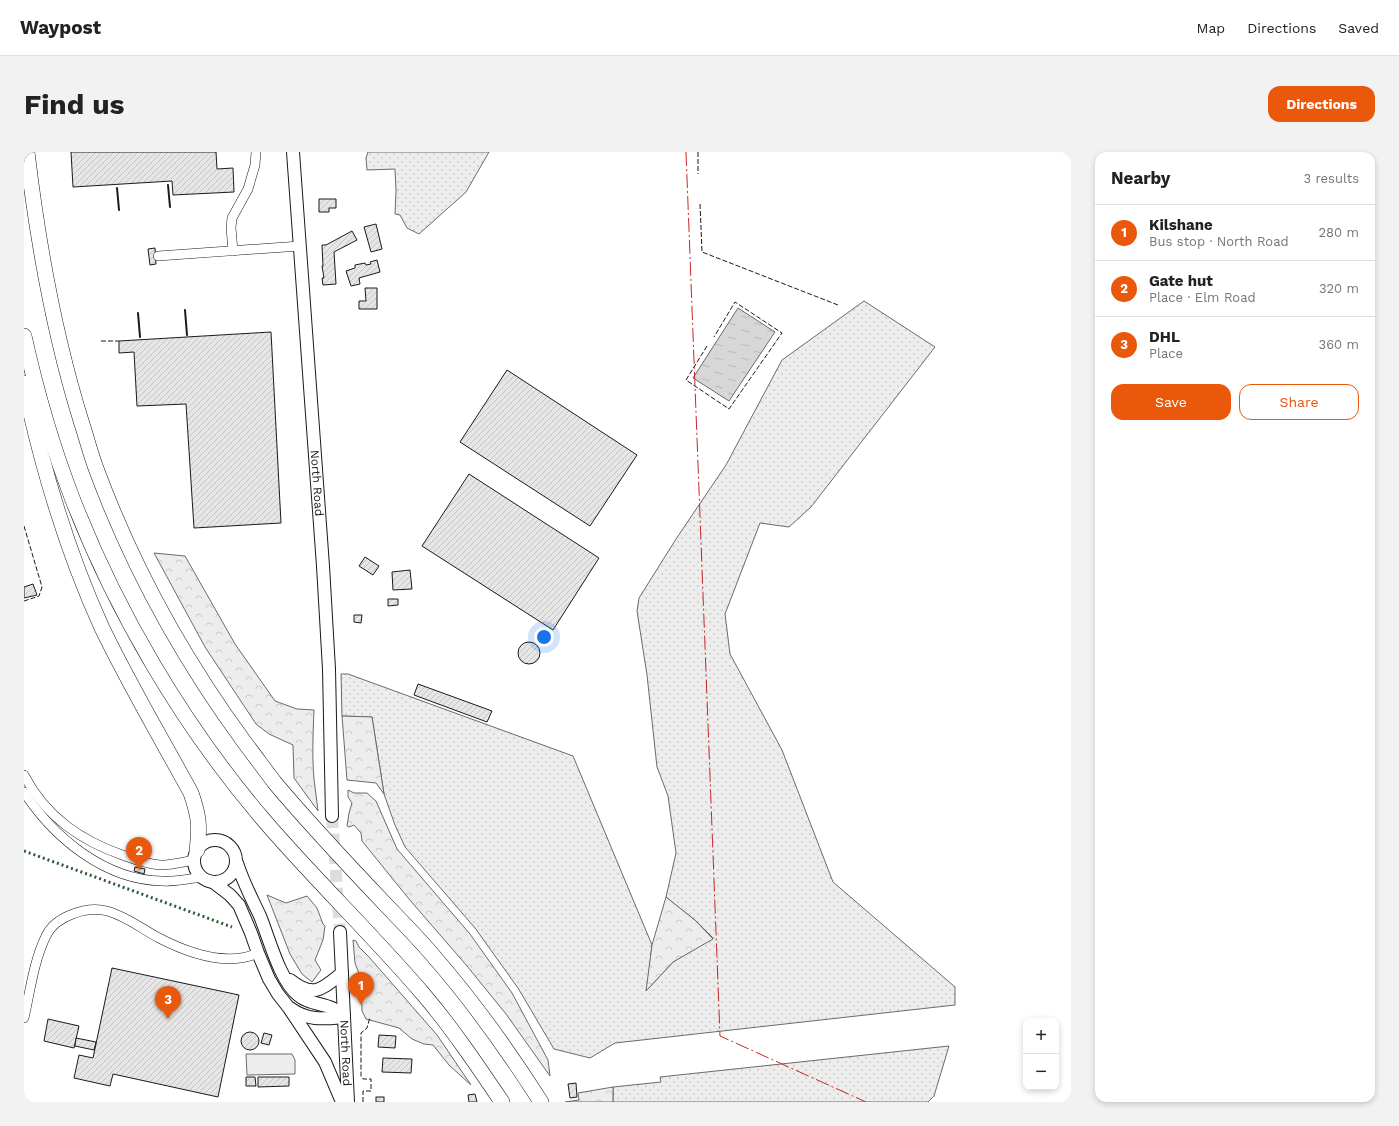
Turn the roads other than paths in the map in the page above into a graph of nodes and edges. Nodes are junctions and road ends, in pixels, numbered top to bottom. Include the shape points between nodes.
1 (27, 152) edge
2 (256, 152) edge
3 (293, 152) edge
4 (300, 246) junction
5 (233, 251) junction
6 (158, 256) dead end
7 (24, 336) edge
8 (24, 383) edge
9 (24, 775) edge
10 (24, 792) edge
11 (332, 816) tunnel mouth
12 (195, 855) junction
13 (237, 863) junction
14 (202, 877) junction
15 (213, 882) junction
16 (340, 932) tunnel mouth
17 (258, 953) junction
18 (342, 973) junction
19 (284, 976) junction
20 (289, 1008) junction
21 (344, 1017) junction
22 (24, 1018) edge
23 (342, 1102) edge
24 (348, 1102) edge
25 (502, 1102) edge
26 (541, 1102) edge

1 - 26 highway via 43,261 61,352 96,470 148,586 186,656 219,707 274,781 435,957 515,1060
2 - 5 street via 248,189 232,218
3 - 4 main road, North Road
4 - 5 street
4 - 11 main road, North Road via 329,669
5 - 6 street
7 - 25 highway via 34,382 71,494 109,583 161,677 194,728 262,818 424,995 465,1047
8 - 12 highway via 52,494 82,579 124,673 191,793 199,824
9 - 12 street via 31,788 55,816 81,837 108,850 145,863 160,865 172,864
10 - 14 street via 46,822 71,845 101,864 124,874 163,882
12 - 13 main road via 207,841 222,840 233,849
12 - 14 main road via 194,866
13 - 15 main road via 235,870 225,880
13 - 19 main road
14 - 15 main road
15 - 17 main road via 239,905
16 - 18 main road, North Road
17 - 20 main road via 275,989
17 - 22 street via 241,958 216,958 174,945 128,920 107,912 90,910 72,914 47,934 40,951
18 - 19 main road via 320,990 309,991
18 - 21 main road, North Road
19 - 21 main road via 290,988 308,1002 333,1008
20 - 21 main road via 322,1020
20 - 23 main road via 325,1062
21 - 24 main road, North Road

